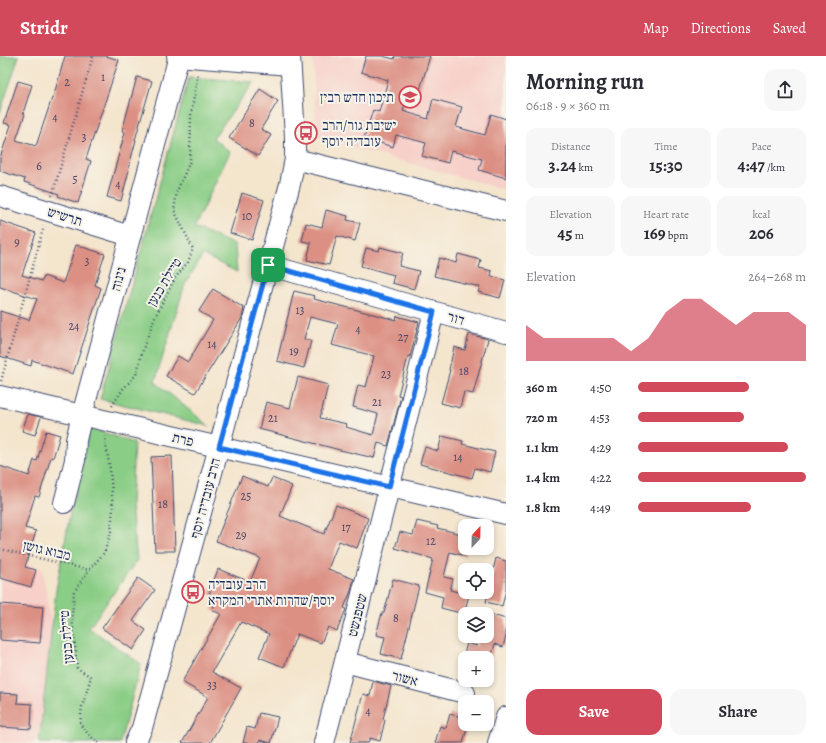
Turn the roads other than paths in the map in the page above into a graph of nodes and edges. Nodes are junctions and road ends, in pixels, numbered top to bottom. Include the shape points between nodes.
1 (178, 56) edge
2 (290, 61) edge
3 (295, 159) junction
4 (0, 196) edge
5 (506, 211) edge
6 (130, 236) junction
7 (268, 265) junction
8 (434, 312) junction
9 (506, 332) edge
10 (0, 396) edge
11 (82, 415) junction
12 (219, 447) junction
13 (389, 487) junction
14 (64, 503) dead end
15 (506, 514) edge
16 (345, 662) junction
17 (465, 693) dead end
18 (506, 717) edge
19 (139, 738) edge
20 (324, 743) edge
21 (498, 743) edge

1 - 2 street
1 - 6 street, נינוה
2 - 3 street, הרב עובדיה יוסף
3 - 5 street
3 - 7 street, הרב עובדיה יוסף
4 - 6 street, תרשיש
6 - 11 street, נינוה
7 - 8 street, דור
7 - 12 street, הרב עובדיה יוסף
8 - 9 street, דור
8 - 13 street, שטפנשט
10 - 11 street, פרת
11 - 12 street, פרת
11 - 14 street, נינוה via 74,465
12 - 13 street, פרת
12 - 19 street, הרב עובדיה יוסף
13 - 15 street, פרת
13 - 16 street, שטפנשט
16 - 17 street, אשור
16 - 20 street, שטפנשט
18 - 21 street

